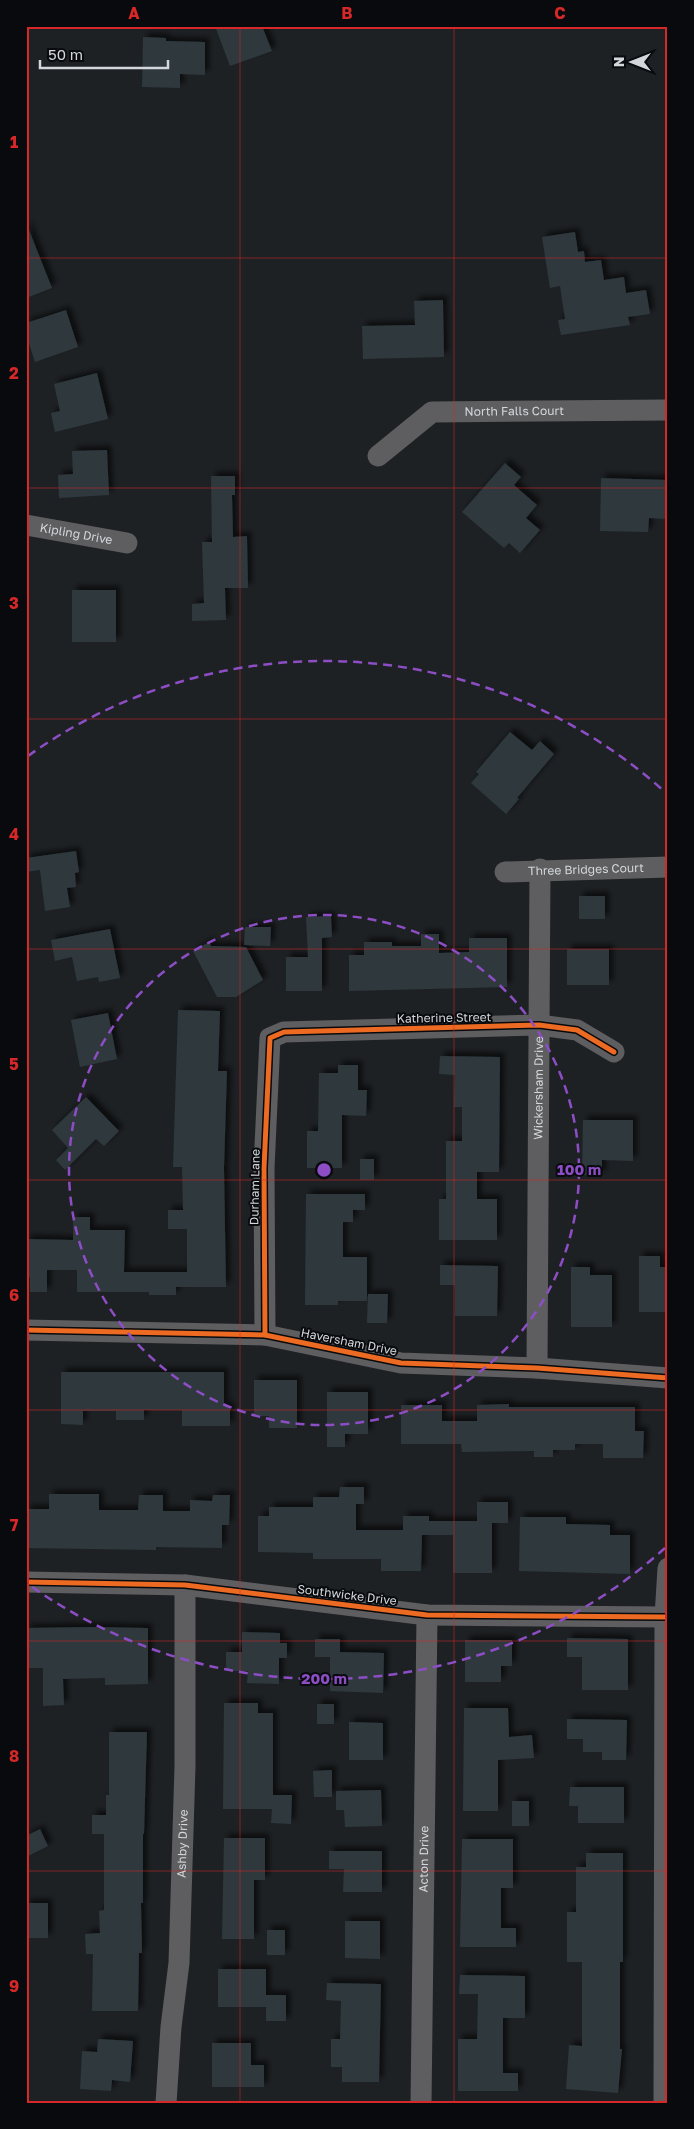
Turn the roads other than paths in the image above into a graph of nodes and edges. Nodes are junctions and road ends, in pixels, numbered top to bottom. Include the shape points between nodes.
1 (668, 410) edge
2 (378, 456) dead end
3 (26, 525) edge
4 (127, 544) dead end
5 (668, 866) edge
6 (540, 869) junction
7 (504, 872) dead end
8 (539, 1025) junction
9 (270, 1038) joint
10 (614, 1052) dead end
11 (26, 1330) edge
12 (265, 1335) junction
13 (537, 1368) junction
14 (668, 1378) edge
15 (668, 1568) edge
16 (26, 1582) edge
17 (185, 1585) junction
18 (427, 1615) junction
19 (665, 1617) junction
20 (166, 2103) edge
21 (421, 2103) edge
22 (664, 2103) edge

1 - 2 street, North Falls Court via 432,412
3 - 4 street, Kipling Drive
5 - 6 street, Three Bridges Court
6 - 7 street, Three Bridges Court
6 - 8 street, Wickersham Drive
8 - 9 street, Katherine Street via 284,1032
8 - 10 street, Katherine Street via 577,1030
8 - 13 street, Wickersham Drive
9 - 12 street, Durham Lane via 264,1168
11 - 12 street, Haversham Drive
12 - 13 street, Haversham Drive via 401,1363
13 - 14 street, Haversham Drive
15 - 19 street
16 - 17 street, Southwicke Drive
17 - 18 street, Southwicke Drive
17 - 20 street, Ashby Drive via 180,1963 171,2027
18 - 19 street, Southwicke Drive
18 - 21 street, Acton Drive
19 - 22 street

